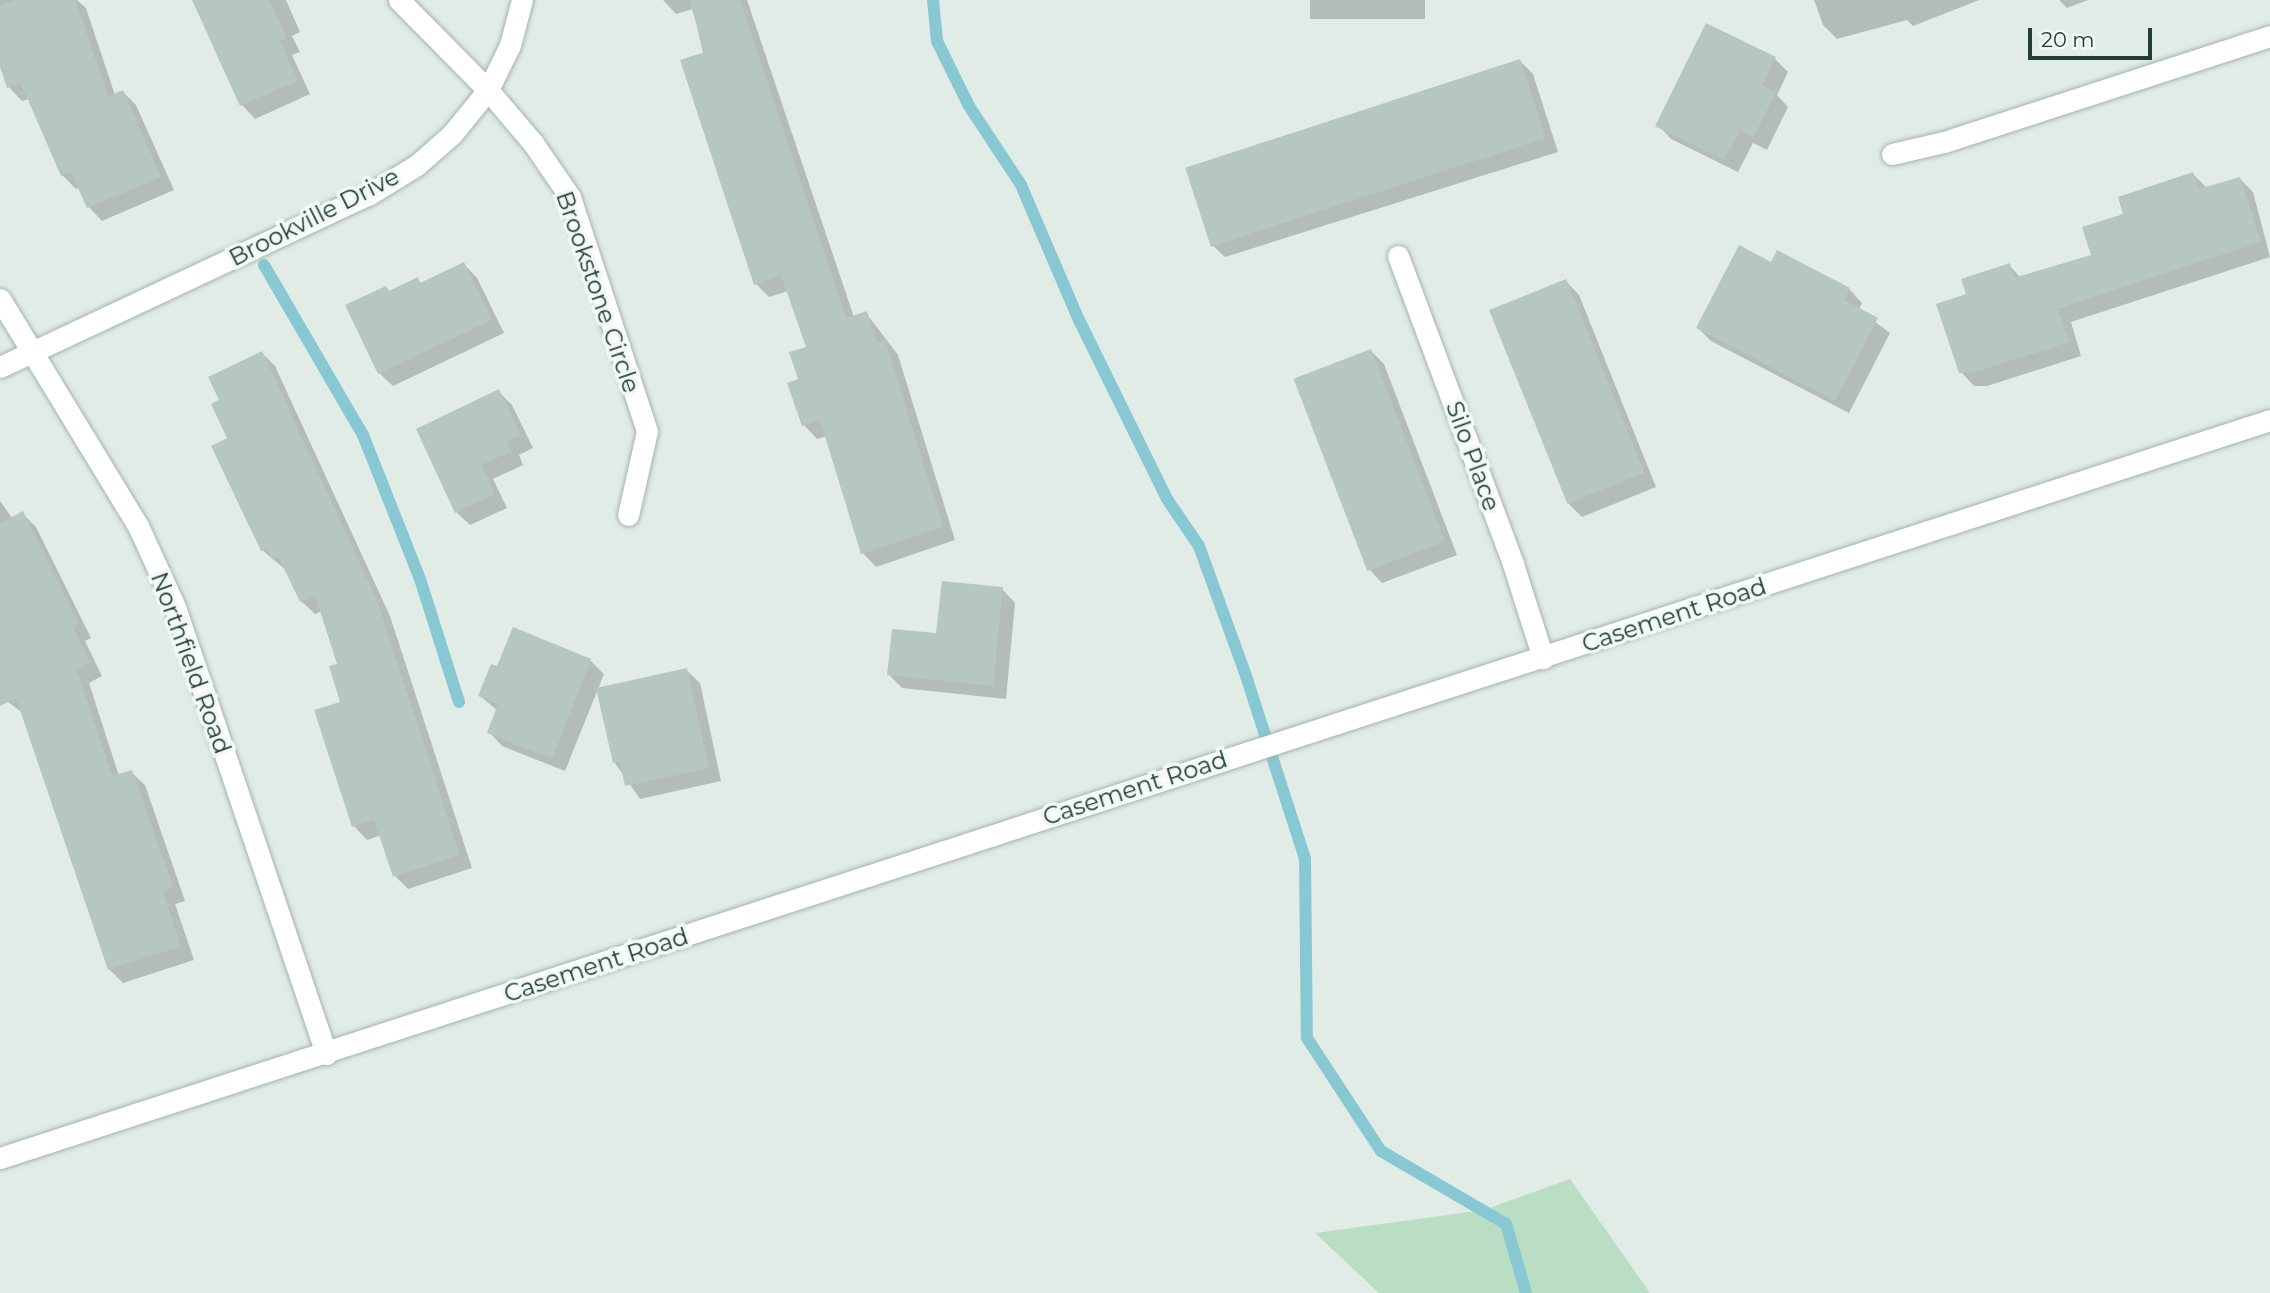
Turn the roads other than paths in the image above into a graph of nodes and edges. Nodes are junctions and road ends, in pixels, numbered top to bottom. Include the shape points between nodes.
1 (399, 0) edge
2 (522, 0) edge
3 (2270, 36) edge
4 (488, 90) junction
5 (1892, 154) dead end
6 (1398, 256) dead end
7 (0, 299) edge
8 (30, 355) junction
9 (0, 367) edge
10 (2270, 420) edge
11 (628, 515) dead end
12 (1543, 658) junction
13 (326, 1054) junction
14 (0, 1158) edge

1 - 4 street, Brookstone Circle
2 - 4 street, Brookville Drive via 510,45
3 - 5 street via 1944,142
4 - 8 street, Brookville Drive via 452,134 416,165 368,195
4 - 11 street, Brookstone Circle via 570,197 646,431
6 - 12 street, Silo Place
7 - 8 street, Northfield Road
8 - 9 street, Brookville Drive
8 - 13 street, Northfield Road via 138,526 175,607
10 - 12 street, Casement Road
12 - 13 street, Casement Road
13 - 14 street, Casement Road

